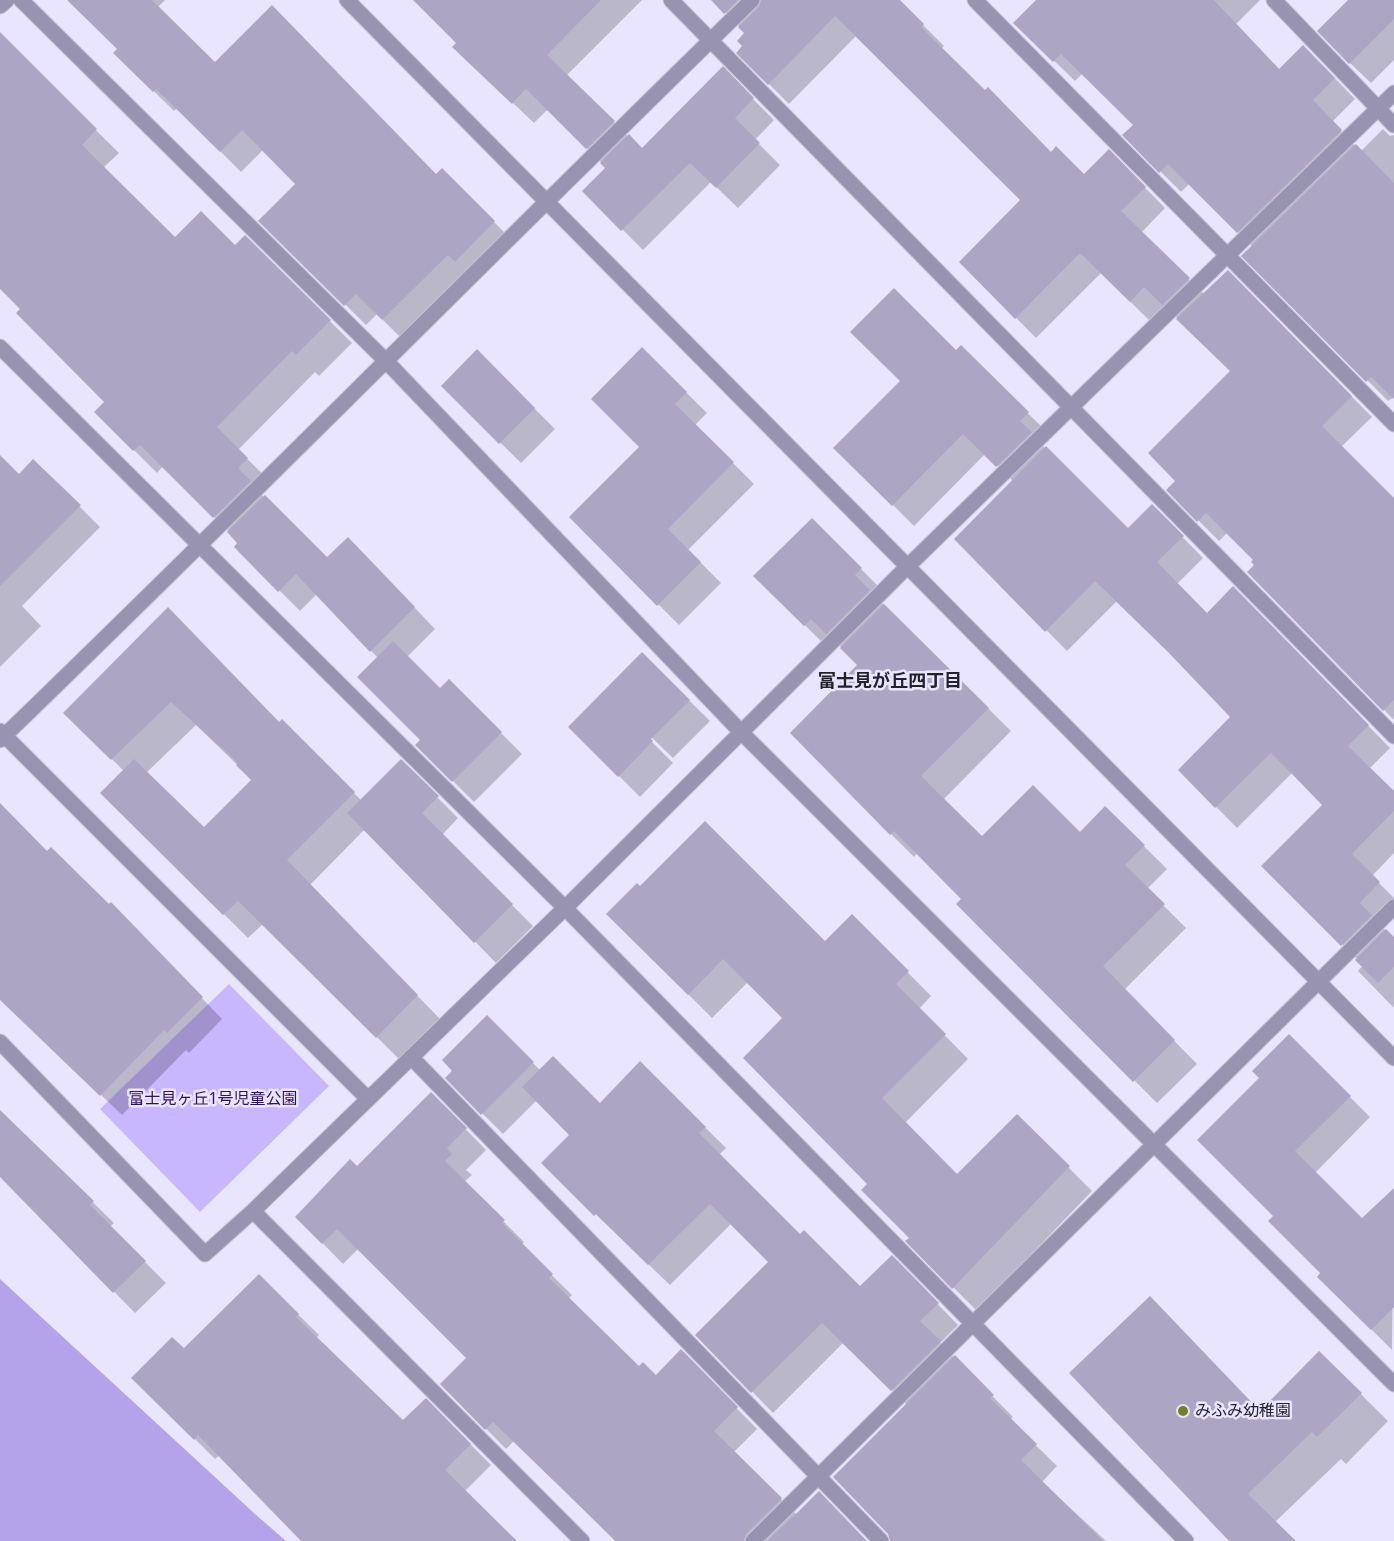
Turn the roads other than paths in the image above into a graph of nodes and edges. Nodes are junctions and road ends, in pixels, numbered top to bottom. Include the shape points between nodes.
1 (7, 0) edge
2 (21, 0) edge
3 (347, 0) edge
4 (671, 0) edge
5 (752, 0) edge
6 (975, 0) edge
7 (1274, 0) edge
8 (0, 6) edge
9 (712, 39) junction
10 (1394, 93) edge
11 (1378, 108) junction
12 (1394, 125) edge
13 (546, 201) junction
14 (1229, 256) junction
15 (0, 347) edge
16 (386, 361) junction
17 (1073, 406) junction
18 (1394, 423) edge
19 (200, 546) junction
20 (907, 567) junction
21 (741, 732) junction
22 (2, 736) edge
23 (1394, 736) edge
24 (1394, 907) edge
25 (565, 908) junction
26 (1319, 981) junction
27 (0, 1042) edge
28 (411, 1058) junction
29 (1394, 1058) edge
30 (368, 1099) junction
31 (1156, 1143) junction
32 (253, 1211) junction
33 (973, 1323) junction
34 (1394, 1384) edge
35 (818, 1476) junction
36 (582, 1541) edge
37 (753, 1541) edge
38 (881, 1541) edge
39 (1186, 1541) edge

1 - 8 street
2 - 16 street
3 - 13 street
4 - 9 street
5 - 9 street
6 - 14 street
7 - 11 street
9 - 13 street
9 - 17 street
10 - 11 street
11 - 12 street
11 - 14 street
13 - 16 street
13 - 20 street
14 - 17 street
14 - 18 street
15 - 19 street
16 - 19 street
16 - 21 street
17 - 20 street
17 - 23 street
19 - 22 street
19 - 25 street
20 - 21 street
20 - 26 street
21 - 25 street
21 - 31 street
22 - 30 street
24 - 26 street
25 - 28 street
25 - 33 street
26 - 29 street
26 - 31 street
27 - 32 street via 205,1254
28 - 30 street
28 - 35 street
30 - 32 street
31 - 33 street
31 - 34 street
32 - 36 street
33 - 35 street
33 - 39 street
35 - 37 street
35 - 38 street

